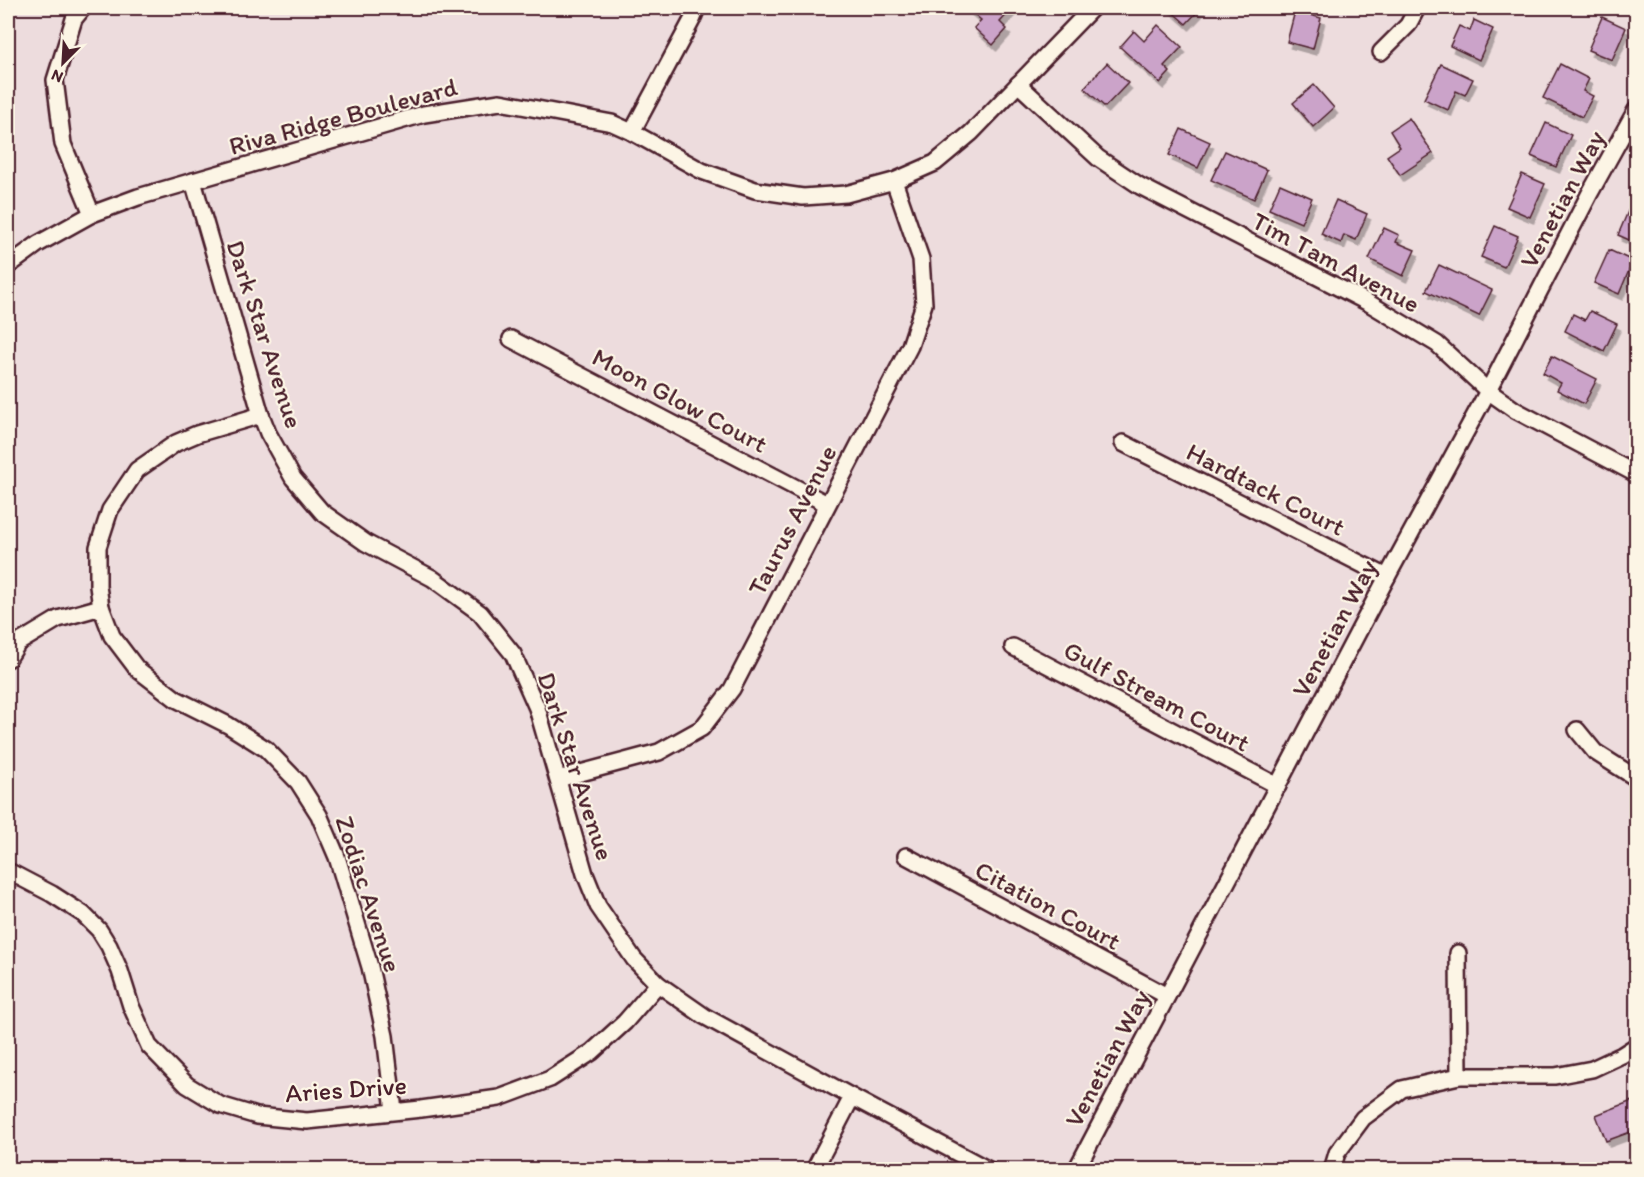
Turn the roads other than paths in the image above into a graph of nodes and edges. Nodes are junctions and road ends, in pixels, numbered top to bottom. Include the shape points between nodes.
1 (83, 8) edge
2 (698, 8) edge
3 (1092, 8) edge
4 (1417, 8) edge
5 (1381, 52) dead end
6 (1018, 84) junction
7 (1636, 110) edge
8 (632, 132) junction
9 (193, 181) junction
10 (894, 181) junction
11 (92, 214) junction
12 (8, 266) edge
13 (511, 339) dead end
14 (1488, 391) junction
15 (261, 415) junction
16 (1124, 443) dead end
17 (1636, 474) edge
18 (827, 504) junction
19 (1387, 577) junction
20 (101, 607) junction
21 (1013, 647) dead end
22 (8, 659) edge
23 (1576, 730) dead end
24 (1636, 778) edge
25 (558, 779) junction
26 (1278, 786) junction
27 (906, 856) dead end
28 (8, 871) edge
29 (1458, 953) dead end
30 (658, 984) junction
31 (1167, 996) junction
32 (1636, 1046) edge
33 (1459, 1076) junction
34 (852, 1097) junction
35 (394, 1111) junction
36 (814, 1170) edge
37 (989, 1170) edge
38 (1076, 1170) edge
39 (1332, 1170) edge

1 - 11 street via 74,19 55,80 63,144
2 - 8 street
3 - 6 street, Riva Ridge Boulevard
4 - 5 street via 1408,25
6 - 10 street, Riva Ridge Boulevard via 971,133 934,163
6 - 14 street, Tim Tam Avenue via 1098,158 1140,186 1377,308 1437,344
7 - 14 street, Venetian Way
8 - 9 street, Riva Ridge Boulevard via 612,123 501,102 424,114
8 - 10 street, Riva Ridge Boulevard via 702,171 755,190 802,197 846,194
9 - 11 street, Riva Ridge Boulevard
9 - 15 street, Dark Star Avenue
10 - 18 street, Taurus Avenue via 921,259 924,304 910,346
11 - 12 street, Riva Ridge Boulevard
13 - 18 street, Moon Glow Court
14 - 17 street, Tim Tam Avenue via 1515,410
14 - 19 street, Venetian Way
15 - 20 street, Zodiac Avenue via 176,443 137,470 110,510 98,547
15 - 25 street, Dark Star Avenue via 293,478 322,512 366,543 432,578 480,613 513,654 537,708
16 - 19 street, Hardtack Court
18 - 25 street, Taurus Avenue via 732,689 702,728 659,752
19 - 26 street, Venetian Way
20 - 22 street via 58,619 18,644
20 - 35 street, Zodiac Avenue via 112,636 137,669 176,699 267,749 298,782 319,815 337,856 370,967 385,1036
21 - 26 street, Gulf Stream Court
23 - 24 street via 1595,752
25 - 30 street, Dark Star Avenue via 598,906 634,959
26 - 31 street, Venetian Way
27 - 31 street, Citation Court
28 - 35 street, Aries Drive via 83,914 99,930 120,971 149,1046 187,1085 220,1105 256,1116 307,1121
29 - 33 street
30 - 34 street, Dark Star Avenue via 704,1016
30 - 35 street, Aries Drive via 592,1052 550,1079 499,1098
31 - 38 street, Venetian Way
32 - 33 street via 1592,1069 1555,1076
33 - 39 street via 1402,1089 1363,1118 1337,1153
34 - 36 street
34 - 37 street, Dark Star Avenue

